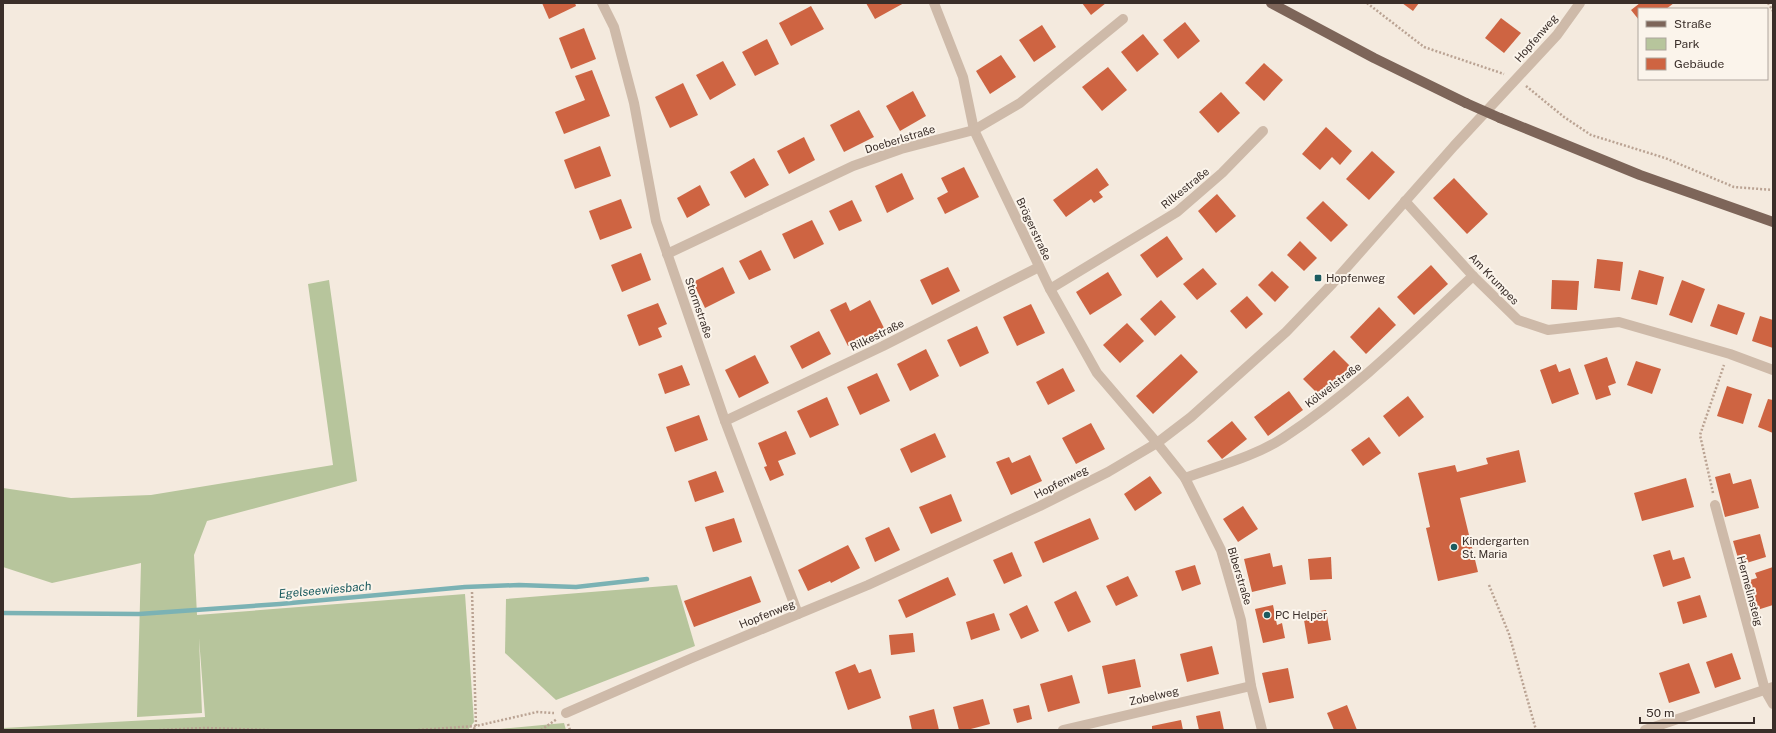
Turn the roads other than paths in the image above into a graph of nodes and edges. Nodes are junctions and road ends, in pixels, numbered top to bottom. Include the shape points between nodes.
1 (602, 3) edge
2 (934, 3) edge
3 (1271, 3) edge
4 (1580, 3) edge
5 (1123, 19) dead end
6 (974, 130) junction
7 (1263, 131) dead end
8 (1405, 201) junction
9 (1773, 222) edge
10 (667, 254) junction
11 (1039, 267) junction
12 (1473, 276) junction
13 (1050, 289) junction
14 (1773, 370) edge
15 (725, 421) junction
16 (1157, 443) junction
17 (1185, 478) junction
18 (1715, 505) road end
19 (798, 614) junction
20 (1251, 686) junction
21 (1769, 689) edge
22 (1773, 704) edge
23 (566, 713) road end
24 (1063, 730) edge
25 (1262, 730) edge
26 (1645, 730) edge

1 - 10 street, Stormstraße via 616,34 634,103 656,221
2 - 6 street, Brögerstraße via 963,77
3 - 9 main road, bridge via 1374,58 1500,118 1640,175
4 - 8 street, Hopfenweg via 1557,35
5 - 6 street, Doeberlstraße via 1020,103
6 - 10 street, Doeberlstraße via 901,148 853,166
6 - 11 street, Brögerstraße
7 - 13 street, Rilkestraße via 1222,174 1177,212
8 - 12 street, Am Krumpes
8 - 16 street, Hopfenweg via 1286,332 1191,417
10 - 15 street, Stormstraße
11 - 13 street, Brögerstraße
11 - 15 street, Rilkestraße via 883,346
12 - 14 street, Am Krumpes via 1518,320 1548,330 1619,322 1730,354
12 - 17 street, Kölwelstraße via 1371,371 1282,438 1248,455
13 - 16 street, Brögerstraße via 1097,373
15 - 19 street, Stormstraße
16 - 17 street, Biberstraße
16 - 19 street, Hopfenweg via 1108,472 1040,506 868,585
17 - 20 street, Biberstraße via 1220,550 1241,620
18 - 21 street, Hermelinsteig
19 - 23 street, Hopfenweg
20 - 24 street, Zobelweg
20 - 25 street, Biberstraße
21 - 22 street, Hermelinsteig
21 - 26 street

